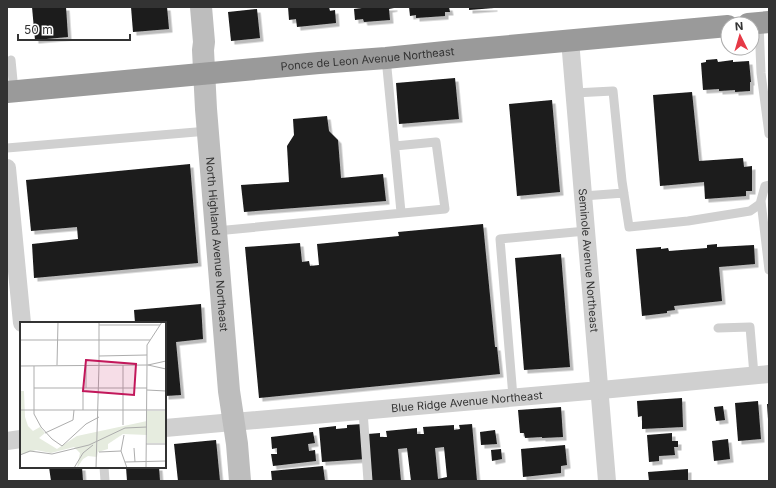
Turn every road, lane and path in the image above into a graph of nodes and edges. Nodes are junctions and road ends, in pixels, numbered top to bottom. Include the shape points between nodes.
1 (201, 7) edge
2 (720, 27) edge
3 (570, 40) junction
4 (760, 56) edge
5 (386, 58) junction
6 (11, 60) dead end
7 (205, 74) junction
8 (10, 92) edge
9 (574, 94) junction
10 (208, 131) junction
11 (769, 134) edge
12 (395, 146) junction
13 (7, 148) edge
14 (7, 168) edge
15 (769, 185) edge
16 (624, 193) junction
17 (583, 196) junction
18 (761, 202) junction
19 (401, 212) junction
20 (216, 231) junction
21 (586, 231) junction
22 (769, 270) edge
23 (12, 271) edge
24 (22, 322) edge
25 (718, 328) dead end
26 (762, 374) edge
27 (599, 390) junction
28 (513, 397) junction
29 (363, 411) junction
30 (234, 422) junction
31 (166, 428) edge
32 (20, 439) edge
33 (7, 440) edge
34 (104, 468) edge
35 (105, 481) edge
36 (240, 481) edge
37 (368, 481) edge
38 (607, 481) edge

1 - 7 main road, North Highland Avenue Northeast
2 - 3 highway, Ponce de Leon Avenue Northeast
3 - 5 highway, Ponce de Leon Avenue Northeast
3 - 9 street, Seminole Avenue Northeast
4 - 11 lane
5 - 7 highway, Ponce de Leon Avenue Northeast
5 - 12 lane
6 - 8 lane
7 - 8 highway, Ponce de Leon Avenue Northeast
7 - 10 main road, North Highland Avenue Northeast
9 - 16 lane via 613,91
9 - 17 street, Seminole Avenue Northeast
10 - 13 lane
10 - 20 main road, North Highland Avenue Northeast
12 - 19 lane
12 - 19 lane via 436,142 445,209
14 - 23 street
15 - 18 lane via 765,186
16 - 17 lane
16 - 18 lane via 629,227 750,212
17 - 21 street, Seminole Avenue Northeast
18 - 22 lane
19 - 20 lane
20 - 30 main road, North Highland Avenue Northeast via 229,391
21 - 27 street, Seminole Avenue Northeast
21 - 28 lane via 500,239
23 - 24 street
25 - 26 lane via 750,327
26 - 27 street, Blue Ridge Avenue Northeast
27 - 28 street, Blue Ridge Avenue Northeast
27 - 38 street, Seminole Avenue Northeast
28 - 29 street, Blue Ridge Avenue Northeast
29 - 30 street, Blue Ridge Avenue Northeast
29 - 37 lane
30 - 31 street, Blue Ridge Avenue Northeast
30 - 36 main road, North Highland Avenue Northeast
32 - 33 street
34 - 35 lane

